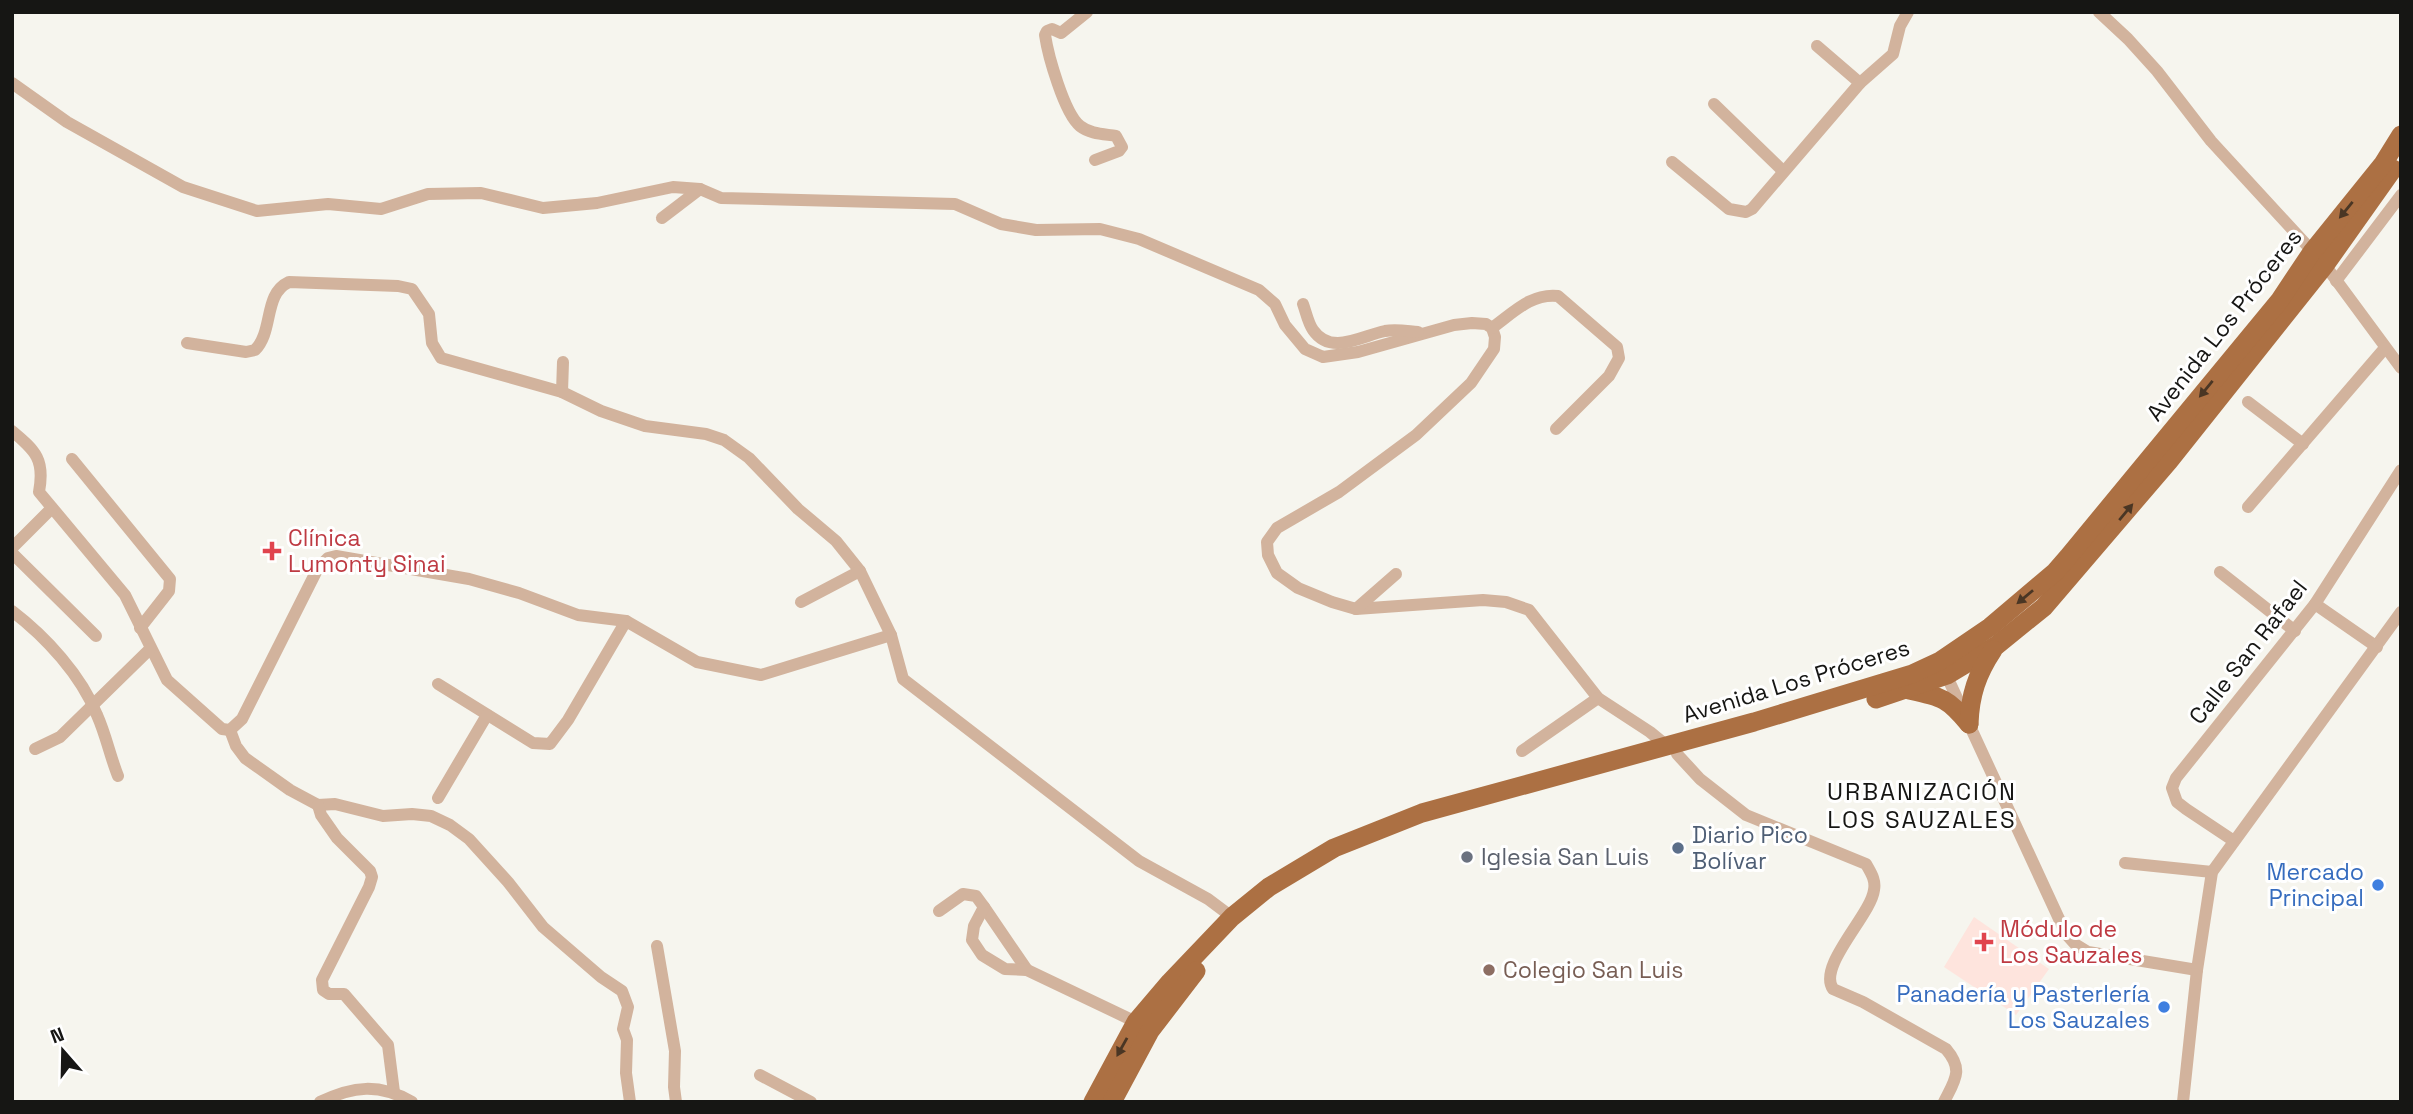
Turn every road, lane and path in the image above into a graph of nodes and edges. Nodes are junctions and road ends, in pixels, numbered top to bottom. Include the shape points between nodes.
1 (1087, 12) edge
2 (2099, 12) edge
3 (1901, 15) edge
4 (1817, 47) dead end
5 (12, 83) edge
6 (1860, 83) junction
7 (1714, 104) dead end
8 (2401, 135) edge
9 (2401, 157) edge
10 (1095, 160) dead end
11 (1672, 162) dead end
12 (1783, 171) junction
13 (700, 190) junction
14 (2401, 195) edge
15 (662, 218) dead end
16 (2324, 266) junction
17 (1303, 304) dead end
18 (1492, 328) junction
19 (1425, 333) junction
20 (187, 343) dead end
21 (2385, 348) junction
22 (563, 362) dead end
23 (2401, 369) edge
24 (562, 393) junction
25 (2248, 402) dead end
26 (1556, 429) dead end
27 (12, 431) edge
28 (2303, 444) junction
29 (72, 459) dead end
30 (2401, 470) edge
31 (2248, 507) dead end
32 (52, 508) junction
33 (12, 548) edge
34 (12, 554) edge
35 (860, 571) junction
36 (2220, 572) dead end
37 (1396, 574) dead end
38 (801, 602) dead end
39 (2315, 604) junction
40 (1356, 609) junction
41 (12, 611) edge
42 (2401, 612) edge
43 (626, 621) junction
44 (140, 628) junction
45 (2295, 631) junction
46 (891, 635) junction
47 (96, 636) dead end
48 (1997, 645) junction
49 (2377, 647) junction
50 (150, 649) junction
51 (1943, 668) junction
52 (438, 684) dead end
53 (1907, 690) junction
54 (1598, 698) junction
55 (93, 706) junction
56 (487, 715) junction
57 (1969, 724) junction
58 (230, 730) junction
59 (36, 749) dead end
60 (1672, 750) junction
61 (1522, 751) dead end
62 (118, 776) dead end
63 (438, 798) dead end
64 (318, 805) junction
65 (2234, 841) junction
66 (2125, 863) dead end
67 (2212, 872) junction
68 (984, 907) junction
69 (939, 911) dead end
70 (1232, 917) junction
71 (657, 946) dead end
72 (1027, 970) junction
73 (2197, 970) junction
74 (1136, 1022) junction
75 (760, 1075) dead end
76 (394, 1092) junction
77 (320, 1102) edge
78 (412, 1102) edge
79 (631, 1102) edge
80 (676, 1102) edge
81 (811, 1102) edge
82 (1093, 1102) edge
83 (1112, 1102) edge
84 (1944, 1102) edge
85 (2183, 1102) edge

1 - 10 street via 1061,33 1052,29 1045,34 1052,70 1070,114 1082,128 1116,136 1121,142 1119,151
2 - 16 street via 2128,38 2211,141
3 - 6 street via 1893,54
4 - 6 street
5 - 13 street via 67,122 183,187 257,211 328,204 381,209 428,194 481,193 543,208 673,187
6 - 12 street
7 - 12 street
8 -> 16 highway, Avenida Los Próceres
9 - 16 highway, Avenida Los Próceres
11 - 12 street via 1737,212 1752,209
13 - 15 street
13 - 19 street via 721,198 955,204 1001,224 1036,230 1100,229 1139,239 1259,290 1275,304 1285,326 1305,349 1322,357
14 - 16 street
16 - 21 street
48 -> 16 highway, Avenida Los Próceres via 2044,607 2169,461
16 -> 51 highway, Avenida Los Próceres via 2280,300 2055,572
17 - 19 street via 1311,329 1332,343 1348,343 1384,331
18 - 19 street via 1472,323
18 - 26 street via 1531,299 1558,296 1617,347 1619,358 1609,376
18 - 40 street via 1494,349 1471,383 1416,435 1339,492 1277,528 1267,542 1276,573 1298,588
20 - 24 street via 255,350 267,328 275,293 289,282 398,286 412,289 429,314 432,343 441,358
21 - 23 street
21 - 28 street
22 - 24 street
24 - 35 street via 645,426 724,440 836,541
25 - 28 street
27 - 32 street via 37,457 42,474 38,492
28 - 31 street
29 - 44 street via 170,579 169,592
30 - 39 street, Calle San Rafael
32 - 33 street
32 - 44 street via 125,595
34 - 47 street
35 - 38 street
35 - 46 street
36 - 45 street
37 - 40 street
39 - 45 street, Calle San Rafael
39 - 49 street
40 - 54 street via 1483,600 1529,610
41 - 55 street via 74,674
42 - 49 street
43 - 46 street via 697,662 761,675
43 - 56 street via 551,744 533,743
43 - 58 street via 578,615 469,579 328,558 318,568 242,719
44 - 50 street
45 - 65 street, Calle San Rafael via 2172,788 2177,802
46 - 70 street via 903,679 1139,861
48 - 51 highway, Avenida Los Próceres
48 - 57 highway via 1975,683
49 - 65 street
50 - 55 street
50 - 58 street via 175,689 222,729
51 - 53 highway, Avenida Los Próceres
51 - 57 street
51 - 60 highway, Avenida Los Próceres
52 - 56 street
53 - 57 highway via 1945,699
53 - 60 highway, Avenida Los Próceres
54 - 60 street
54 - 61 street
55 - 59 street via 60,737
55 - 62 street
56 - 63 street
57 - 73 street via 2066,934 2075,944 2088,952
58 - 64 street via 245,758
60 - 70 highway, Avenida Los Próceres via 1496,791 1365,834 1292,871
60 - 83 highway, Avenida Los Próceres via 1385,837 1305,877 1239,925 1200,966 1150,1031
60 - 84 street via 1746,815 1866,864 1874,879 1874,895 1837,957 1830,984 1946,1049 1958,1070
64 - 76 street via 331,830 372,877 323,980 323,990 344,994 388,1045
64 - 79 street via 335,804 383,816 431,816 469,839 543,927 622,990 628,1007 623,1029 628,1040 626,1073
65 - 67 street
66 - 67 street
67 - 73 street
68 - 69 street via 976,896 963,894
68 - 72 street
68 - 72 street via 972,940 982,955 1005,969
70 - 74 highway, Avenida Los Próceres
71 - 80 street via 675,1051
72 - 74 street
73 - 85 street
74 -> 82 highway, Avenida Los Próceres
75 - 81 street
76 - 77 street via 350,1090
76 - 78 street

